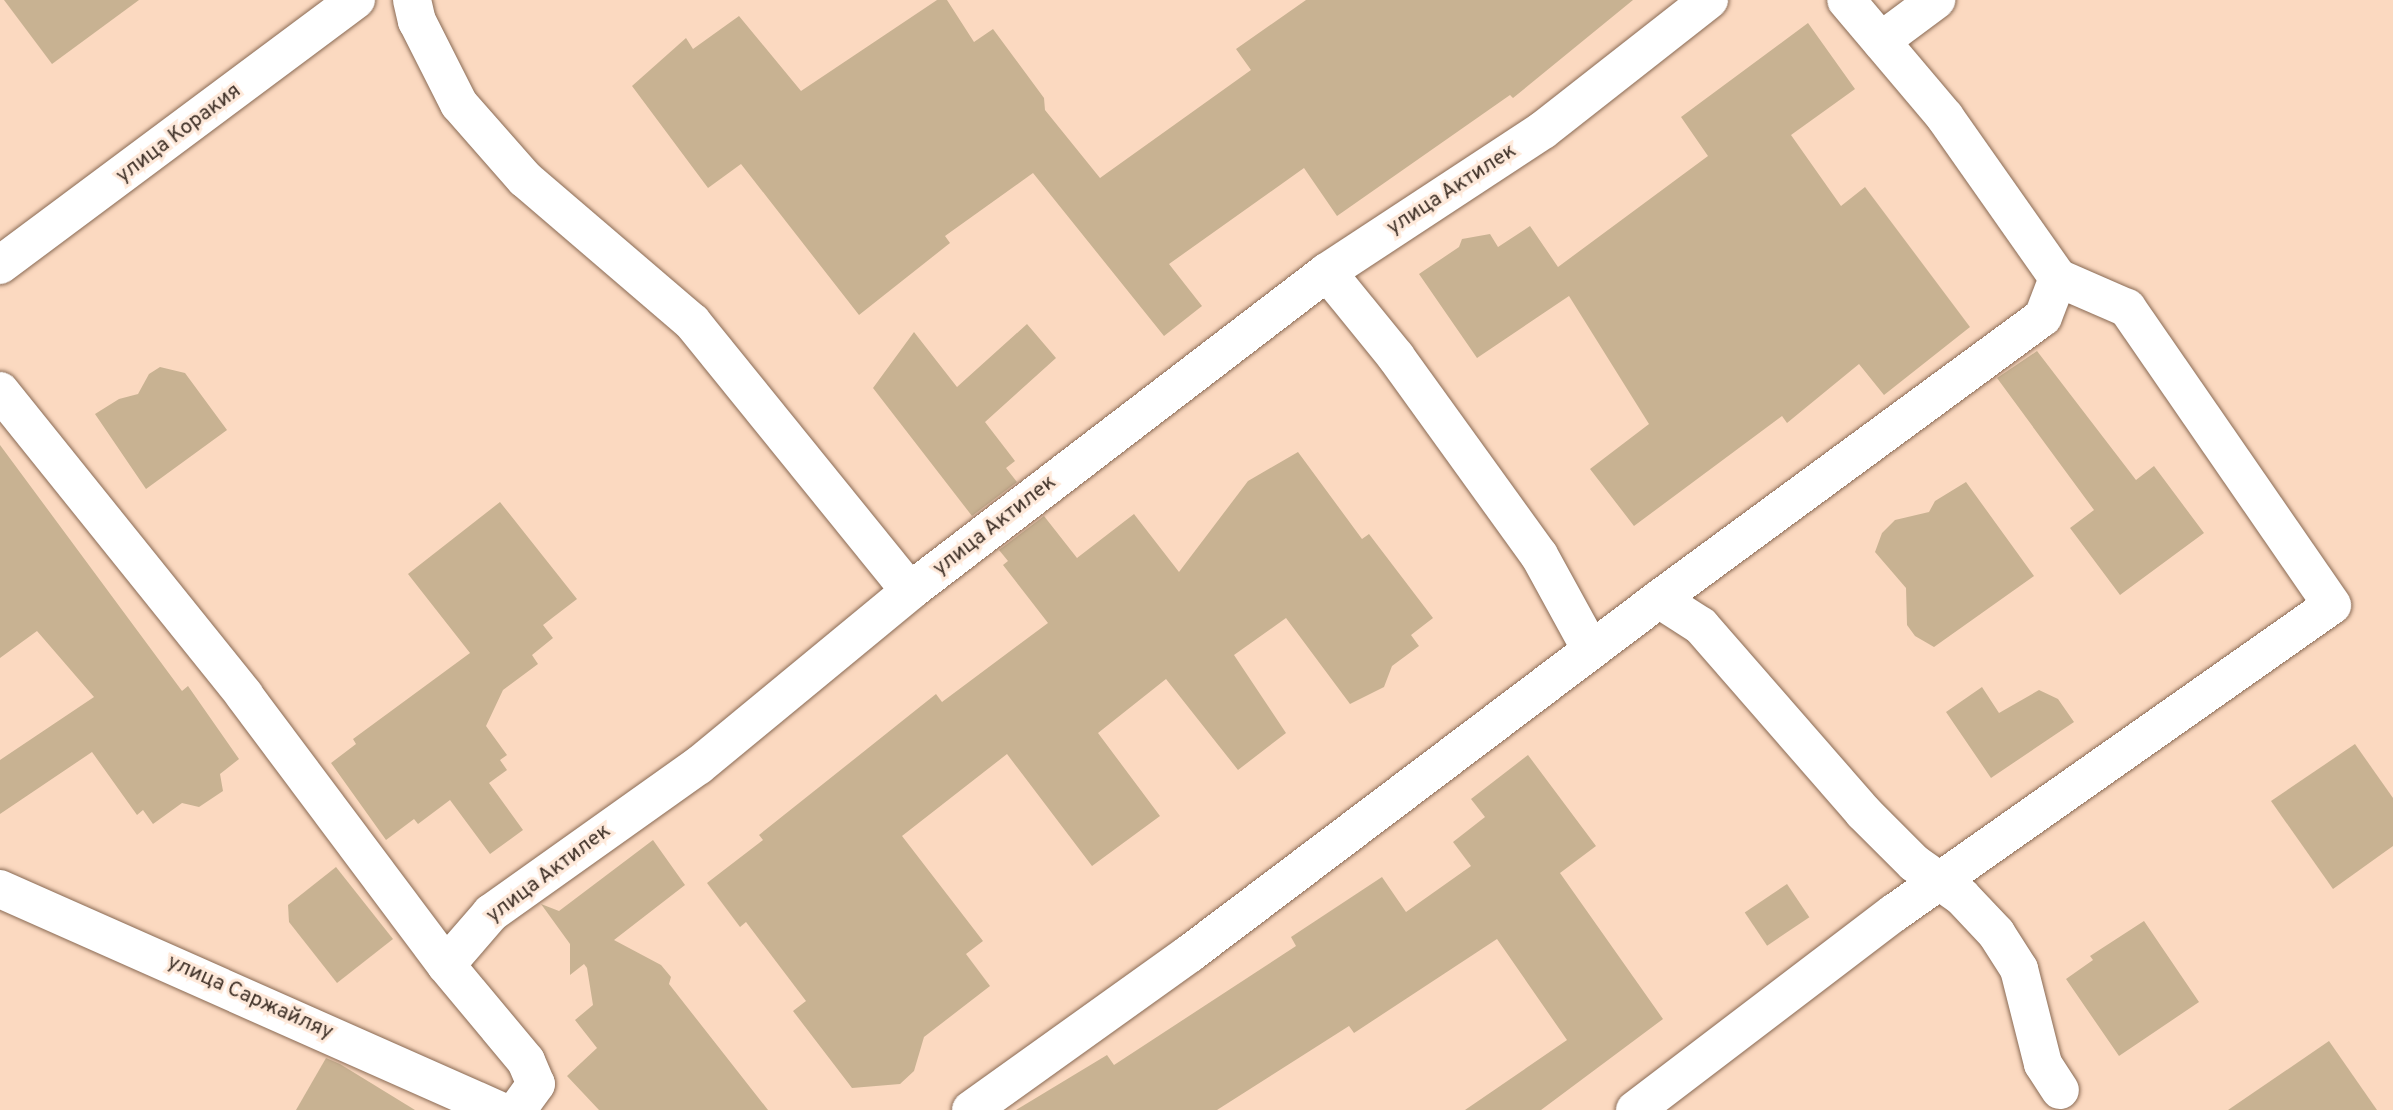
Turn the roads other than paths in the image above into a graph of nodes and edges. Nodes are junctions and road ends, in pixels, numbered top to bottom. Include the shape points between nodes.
1 (356, 0) edge
2 (412, 0) edge
3 (1709, 0) edge
4 (1846, 0) edge
5 (1936, 0) edge
6 (1881, 41) junction
7 (0, 265) edge
8 (1327, 271) junction
9 (2058, 278) junction
10 (0, 391) edge
11 (910, 591) junction
12 (1659, 599) junction
13 (1591, 650) junction
14 (1941, 881) junction
15 (0, 889) edge
16 (446, 965) junction
17 (2060, 1090) dead end
18 (498, 1110) edge
19 (517, 1110) edge
20 (971, 1110) edge
21 (1635, 1110) edge

1 - 7 street, улица Коракия
2 - 11 street via 417,21 459,104 525,179 692,322
3 - 8 street, улица Актилек via 1543,130
4 - 6 street
5 - 6 street
6 - 9 street via 1945,117
8 - 11 street, улица Актилек
8 - 13 street via 1396,356 1539,555
9 - 12 street via 2043,317
9 - 14 street via 2127,308 2332,605
10 - 16 street via 244,695
11 - 16 street, улица Актилек via 698,766 491,913
12 - 13 street
12 - 14 street via 1701,626 1863,813 1914,863
13 - 20 street via 1199,946
14 - 17 street via 1996,933 2020,969 2043,1064
14 - 21 street
15 - 18 street, улица Саржайляу
16 - 19 street via 526,1061 536,1084

